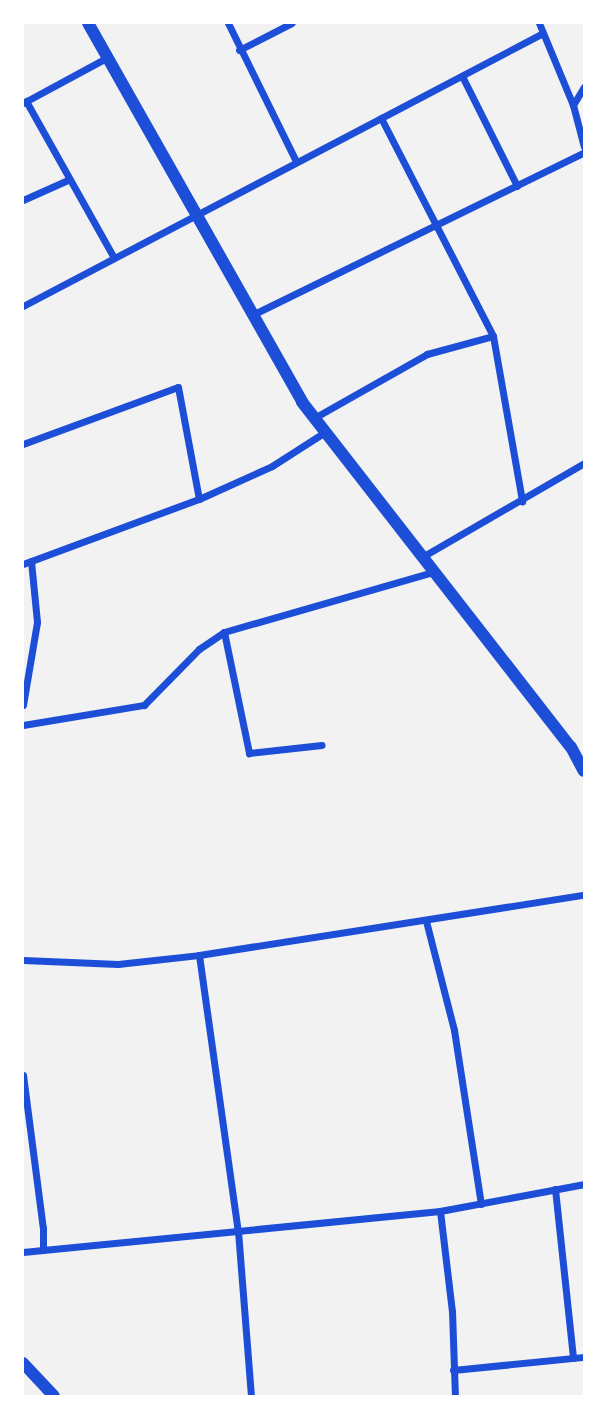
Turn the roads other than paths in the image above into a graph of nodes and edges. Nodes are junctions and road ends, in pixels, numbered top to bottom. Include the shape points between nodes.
1 (88, 23) edge
2 (228, 23) edge
3 (292, 23) edge
4 (539, 23) edge
5 (543, 33) junction
6 (239, 50) junction
7 (108, 57) junction
8 (462, 76) junction
9 (584, 87) edge
10 (24, 102) edge
11 (573, 105) junction
12 (381, 118) junction
13 (584, 150) edge
14 (295, 159) junction
15 (68, 180) junction
16 (517, 186) junction
17 (23, 200) edge
18 (198, 213) junction
19 (438, 227) junction
20 (114, 258) junction
21 (23, 306) edge
22 (254, 314) junction
23 (493, 336) junction
24 (313, 418) junction
25 (325, 432) junction
26 (23, 444) edge
27 (583, 467) edge
28 (199, 499) junction
29 (522, 501) junction
30 (422, 558) junction
31 (31, 561) junction
32 (23, 564) edge
33 (433, 572) junction
34 (224, 632) junction
35 (23, 705) edge
36 (23, 725) edge
37 (322, 745) dead end
38 (584, 771) edge
39 (584, 895) edge
40 (426, 921) junction
41 (200, 955) junction
42 (23, 960) edge
43 (23, 1075) edge
44 (24, 1099) edge
45 (584, 1184) edge
46 (555, 1189) junction
47 (481, 1204) junction
48 (440, 1211) junction
49 (238, 1231) junction
50 (43, 1250) junction
51 (23, 1252) edge
52 (584, 1357) edge
53 (573, 1358) junction
54 (23, 1363) edge
55 (453, 1370) junction
56 (54, 1396) edge
57 (251, 1396) edge
58 (455, 1396) edge

1 - 7 street
2 - 6 street
3 - 6 street
4 - 5 street
5 - 8 street
5 - 11 street
6 - 14 street
7 - 10 street
7 - 18 street
8 - 12 street
8 - 16 street
9 - 11 street
10 - 15 street
11 - 13 street
12 - 14 street
12 - 19 street
13 - 16 street
14 - 18 street
15 - 17 street
15 - 20 street
16 - 19 street
18 - 20 street
18 - 22 street
19 - 22 street
19 - 23 street
20 - 21 street
22 - 24 street
23 - 24 street via 426,354
23 - 29 street
24 - 25 street
25 - 28 street via 272,466
25 - 30 street
26 - 28 street via 178,387
27 - 29 street
28 - 31 street
29 - 30 street
30 - 33 street
31 - 32 street
31 - 35 street via 37,622
33 - 34 street
33 - 38 street via 571,747
34 - 36 street via 199,649 145,705
34 - 37 street via 249,753
39 - 40 street
40 - 41 street
40 - 47 street via 454,1030
41 - 42 street via 118,964
41 - 49 street
43 - 44 street
44 - 50 street
45 - 46 street
46 - 47 street
46 - 53 street
47 - 48 street
48 - 49 street
48 - 55 street via 452,1311
49 - 50 street
49 - 57 street
50 - 51 street
52 - 53 street
53 - 55 street
54 - 56 street
55 - 58 street

